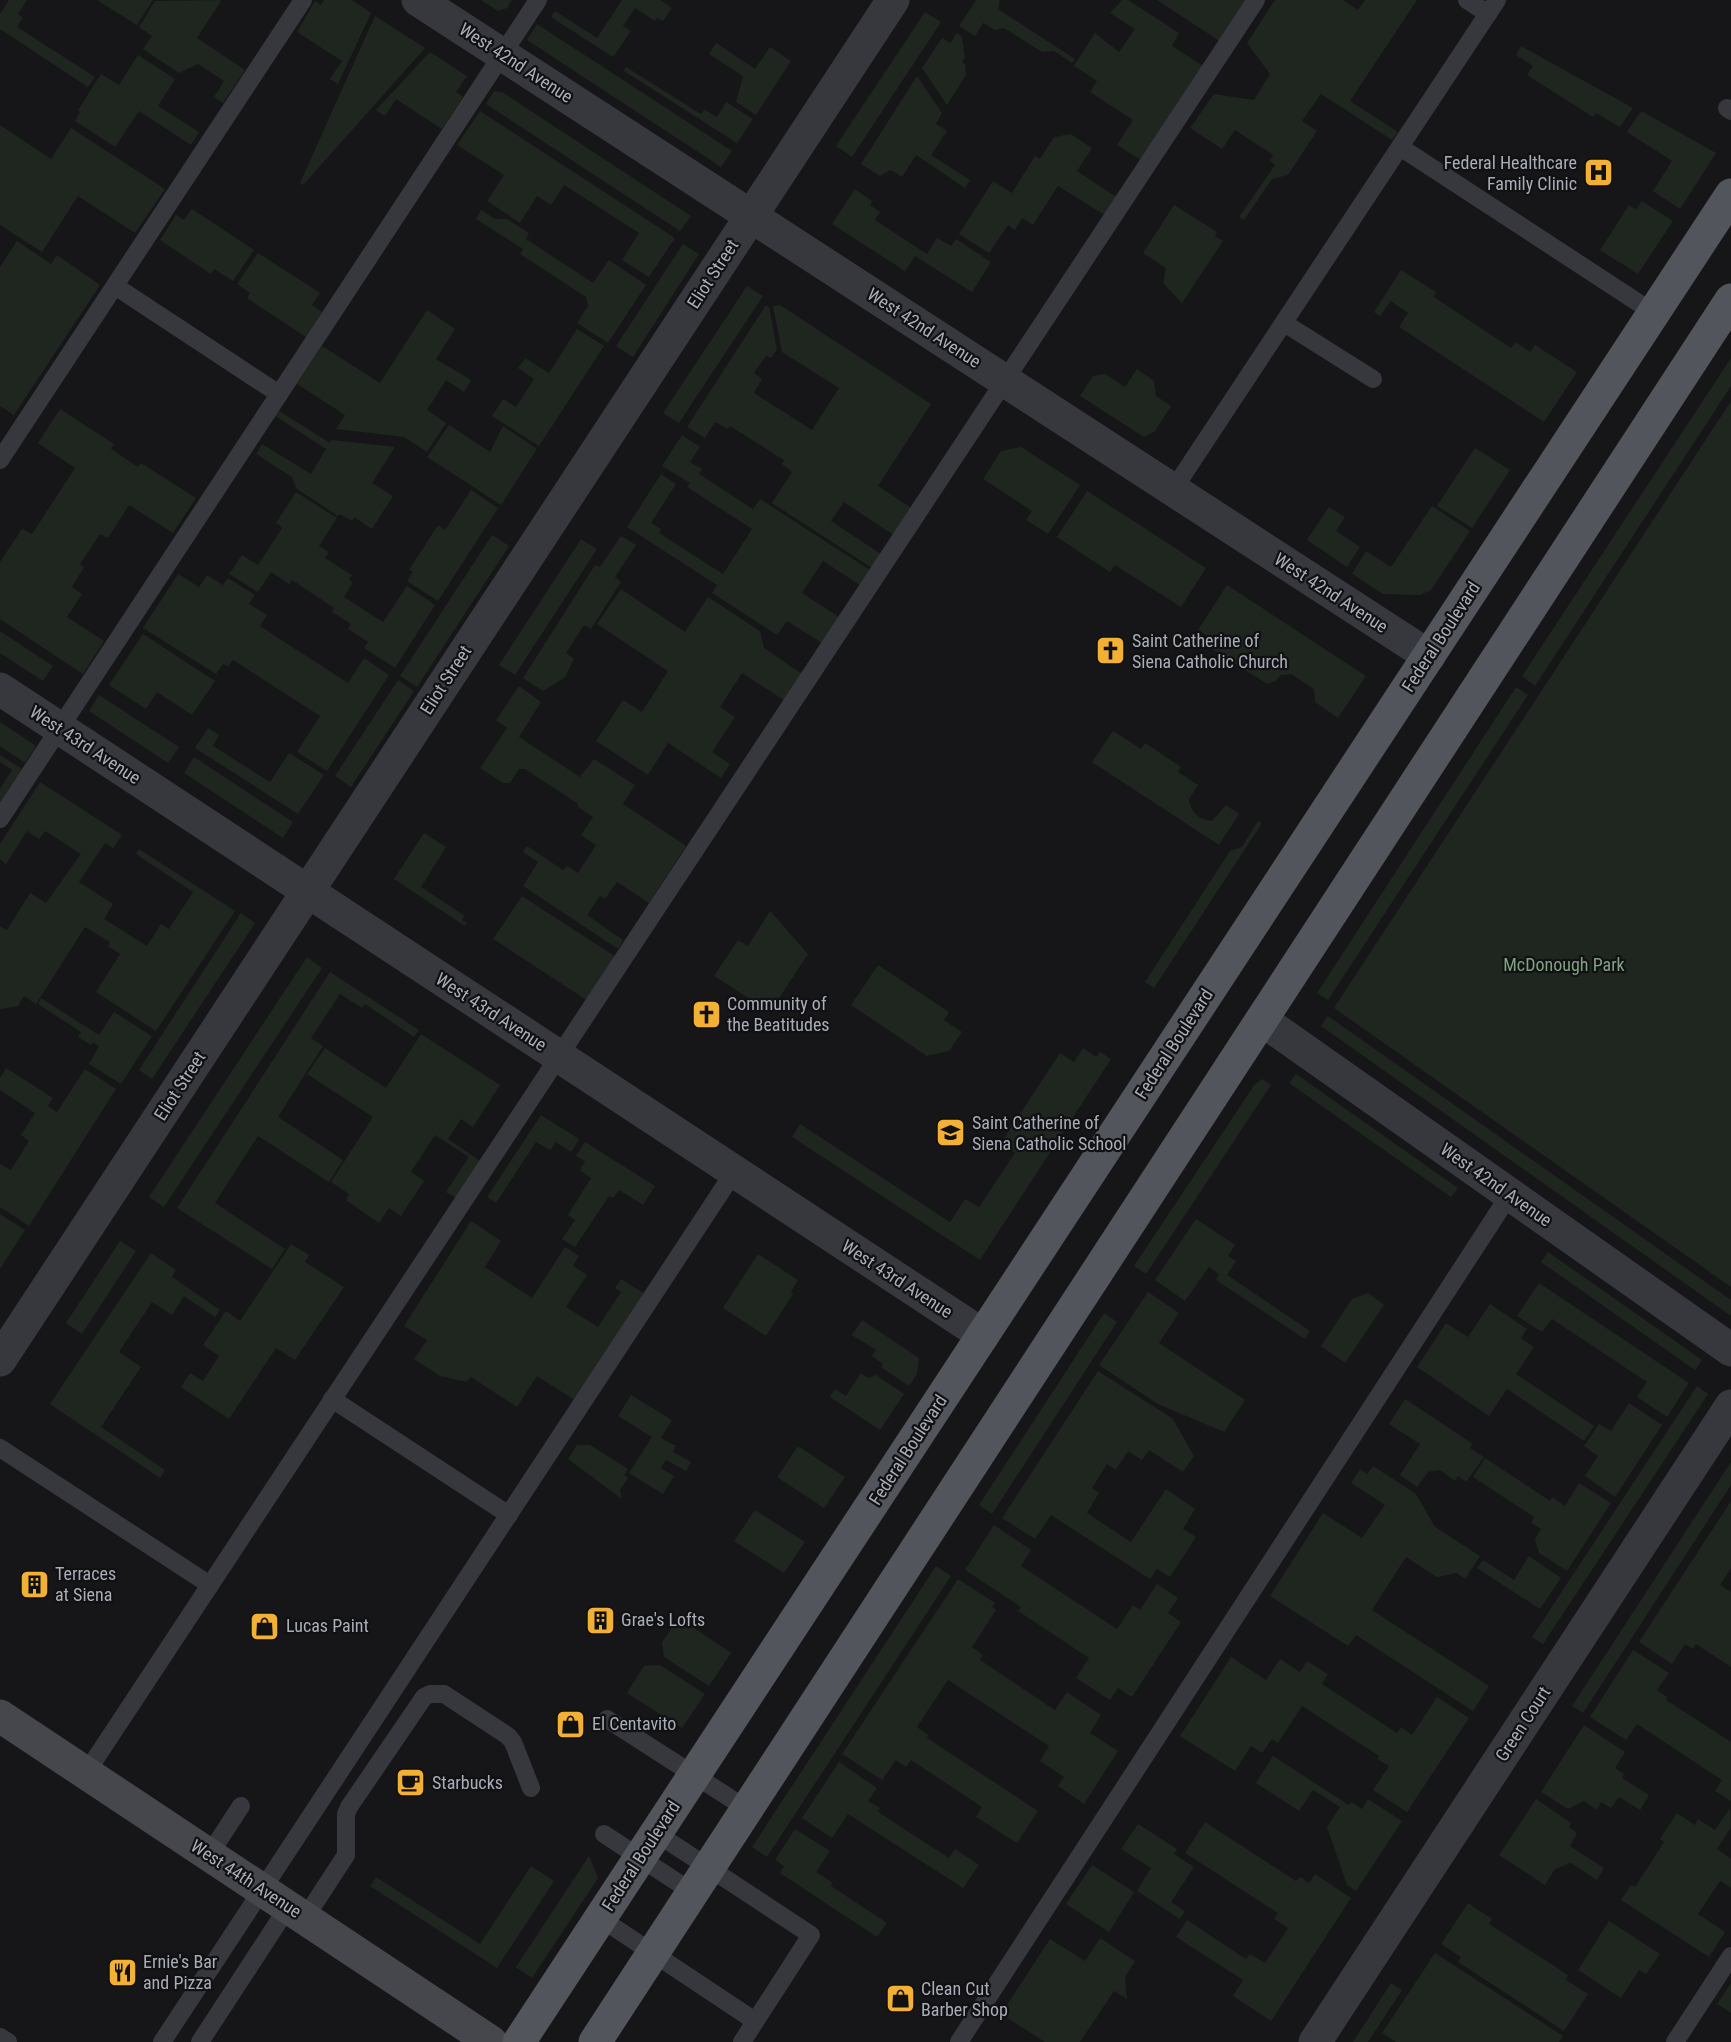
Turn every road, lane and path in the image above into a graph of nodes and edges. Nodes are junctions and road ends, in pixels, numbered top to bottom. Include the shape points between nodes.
1 (303, 0) edge
2 (418, 0) edge
3 (538, 0) edge
4 (893, 0) edge
5 (1256, 0) edge
6 (1467, 0) edge
7 (1492, 7) edge
8 (502, 54) junction
9 (1400, 147) junction
10 (1731, 195) edge
11 (751, 216) junction
12 (115, 286) junction
13 (1731, 300) edge
14 (1654, 313) junction
15 (1284, 323) junction
16 (1373, 380) dead end
17 (1004, 381) junction
18 (279, 394) junction
19 (0, 460) edge
20 (1173, 490) junction
21 (1429, 656) junction
22 (0, 688) edge
23 (60, 728) junction
24 (0, 819) edge
25 (308, 891) junction
26 (1262, 1020) junction
27 (558, 1057) junction
28 (735, 1173) junction
29 (1510, 1194) junction
30 (983, 1335) junction
31 (1731, 1350) edge
32 (0, 1360) edge
33 (332, 1399) junction
34 (1731, 1406) edge
35 (0, 1448) edge
36 (509, 1515) junction
37 (210, 1586) junction
38 (607, 1719) dead end
39 (2, 1722) edge
40 (86, 1773) junction
41 (694, 1775) junction
42 (531, 1788) dead end
43 (241, 1806) dead end
44 (747, 1809) junction
45 (604, 1833) dead end
46 (648, 1845) junction
47 (209, 1855) junction
48 (701, 1880) junction
49 (285, 1905) junction
50 (600, 1918) junction
51 (653, 1953) junction
52 (1731, 1956) edge
53 (755, 2021) junction
54 (0, 2037) edge
55 (8, 2042) edge
56 (162, 2042) edge
57 (200, 2042) edge
58 (491, 2042) edge
59 (519, 2042) edge
60 (595, 2042) edge
61 (742, 2042) edge
62 (959, 2042) edge
63 (1316, 2042) edge
64 (1675, 2042) edge

1 - 12 lane
2 - 8 street, West 42nd Avenue
3 - 8 lane
4 - 11 street, Eliot Street
5 - 17 lane
6 - 7 lane
7 - 9 lane
8 - 11 street, West 42nd Avenue
8 - 18 lane
9 - 14 lane
9 - 15 lane
10 - 14 main road, Federal Boulevard
11 - 17 street, West 42nd Avenue
11 - 25 street, Eliot Street
12 - 18 lane
12 - 19 lane
13 - 26 main road
14 - 21 main road, Federal Boulevard
15 - 16 lane
15 - 20 lane
17 - 20 street, West 42nd Avenue
17 - 27 lane
18 - 23 lane
20 - 21 street, West 42nd Avenue
21 - 30 main road, Federal Boulevard
22 - 23 street, West 43rd Avenue
23 - 24 lane
23 - 25 street, West 43rd Avenue
25 - 27 street, West 43rd Avenue
25 - 32 street, Eliot Street
26 - 29 street, West 42nd Avenue
26 - 44 main road
27 - 28 street, West 43rd Avenue
27 - 33 lane
28 - 30 street, West 43rd Avenue
28 - 36 lane
29 - 31 street, West 42nd Avenue
29 - 62 lane
30 - 41 main road, Federal Boulevard
33 - 36 lane
33 - 37 lane
34 - 63 street, Green Court
35 - 37 lane
36 - 49 lane
37 - 40 lane
38 - 41 lane
39 - 40 street, West 44th Avenue
40 - 47 street, West 44th Avenue
41 - 44 lane
41 - 46 main road, Federal Boulevard
42 - 49 lane via 508,1736 444,1694 430,1694 419,1702 349,1808 346,1855
43 - 47 lane
44 - 48 main road
45 - 46 lane
46 - 48 lane
46 - 48 lane
46 - 50 main road, Federal Boulevard
47 - 49 street, West 44th Avenue
48 - 51 main road
48 - 53 lane via 811,1935
49 - 56 lane
49 - 57 lane
49 - 58 street, West 44th Avenue
50 - 51 lane
50 - 59 main road, Federal Boulevard
51 - 53 lane
51 - 60 main road
52 - 64 lane
53 - 61 lane
54 - 55 lane

